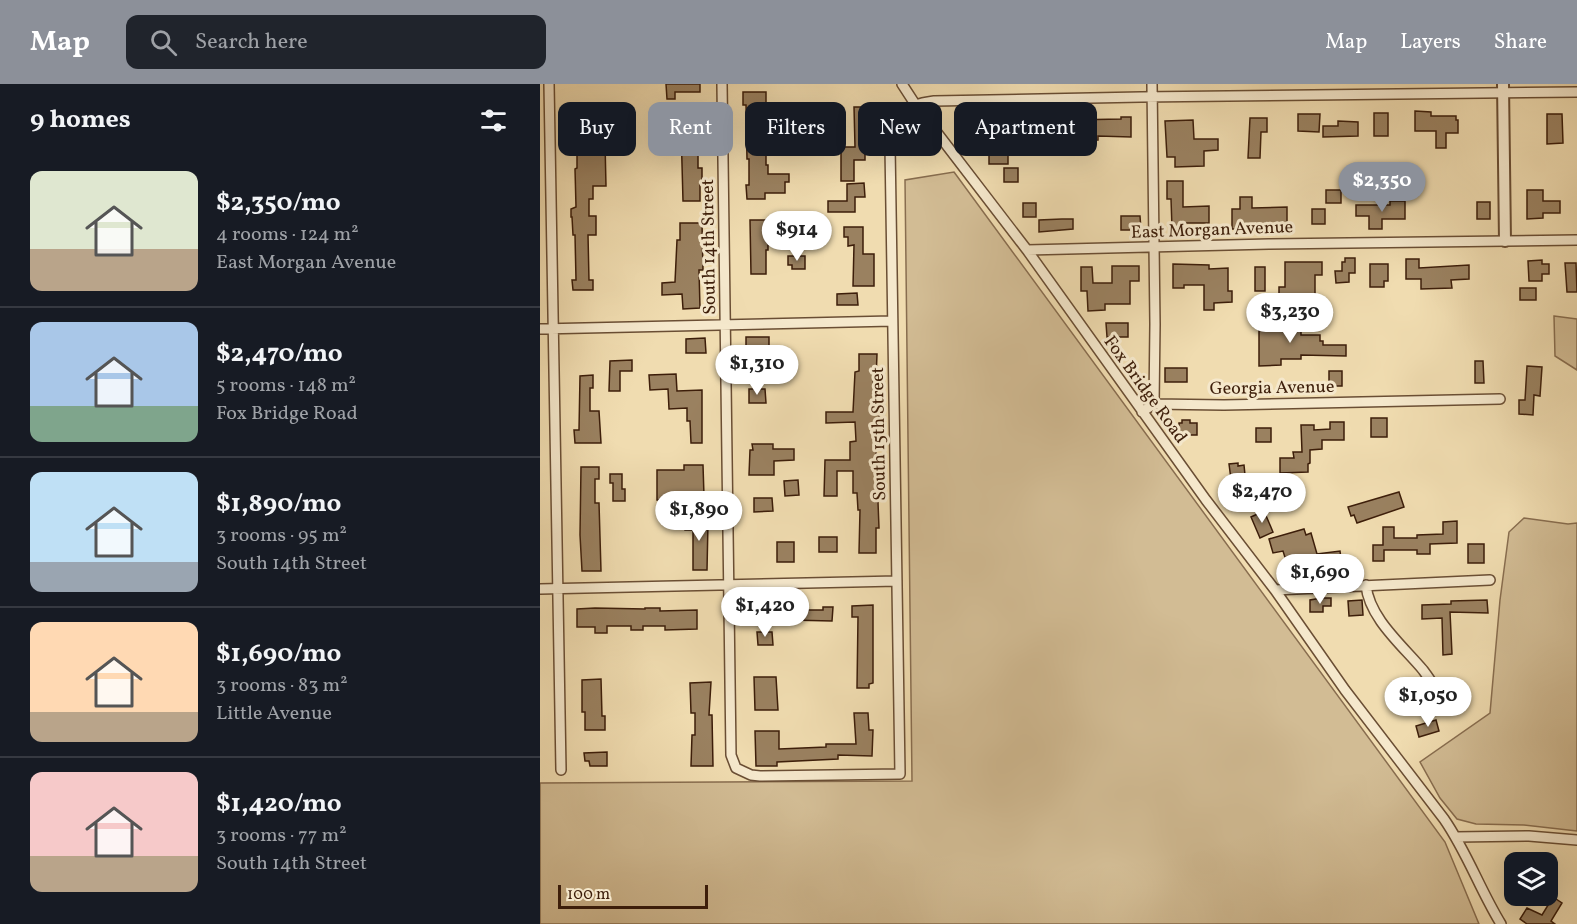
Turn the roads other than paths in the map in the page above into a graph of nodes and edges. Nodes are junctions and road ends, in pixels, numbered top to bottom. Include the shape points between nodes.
1 (549, 84) edge
2 (722, 84) edge
3 (902, 84) edge
4 (1152, 84) edge
5 (1503, 88) edge
6 (1577, 92) edge
7 (1152, 96) junction
8 (914, 102) edge
9 (928, 102) edge
10 (942, 139) edge
11 (890, 156) edge
12 (1577, 240) edge
13 (1504, 241) junction
14 (1154, 248) junction
15 (1027, 250) junction
16 (892, 321) junction
17 (726, 324) junction
18 (554, 328) junction
19 (540, 329) edge
20 (1500, 399) dead end
21 (1154, 404) junction
22 (1142, 412) junction
23 (1490, 579) dead end
24 (897, 581) junction
25 (730, 585) junction
26 (1366, 585) junction
27 (559, 588) junction
28 (540, 589) edge
29 (1275, 590) junction
30 (1449, 710) dead end
31 (736, 768) joint
32 (561, 770) dead end
33 (1456, 837) junction
34 (1577, 840) edge
35 (1501, 924) edge

1 - 18 street
2 - 17 street, South 14th Street
3 - 8 street, Fox Bridge Road
4 - 7 street
5 - 6 street
5 - 7 street
5 - 13 street
7 - 9 street
7 - 14 street
10 - 15 street, Fox Bridge Road
11 - 16 street, South 15th Street
12 - 13 street, East Morgan Avenue
13 - 14 street, East Morgan Avenue
14 - 15 street, East Morgan Avenue
14 - 21 street
15 - 22 street, Fox Bridge Road
16 - 17 street
16 - 24 street, South 15th Street
17 - 18 street
17 - 25 street, South 14th Street
18 - 19 street
18 - 27 street
20 - 21 street, Georgia Avenue
21 - 22 street
22 - 29 street, Fox Bridge Road
23 - 26 street
24 - 25 street
24 - 31 street, South 15th Street via 900,774 760,776
25 - 27 street
25 - 31 street, South 14th Street via 731,743
26 - 29 street
26 - 30 street via 1367,597 1384,624 1428,677
27 - 28 street
27 - 32 street
29 - 33 street, Fox Bridge Road
33 - 34 street
33 - 35 street, Fox Bridge Road

